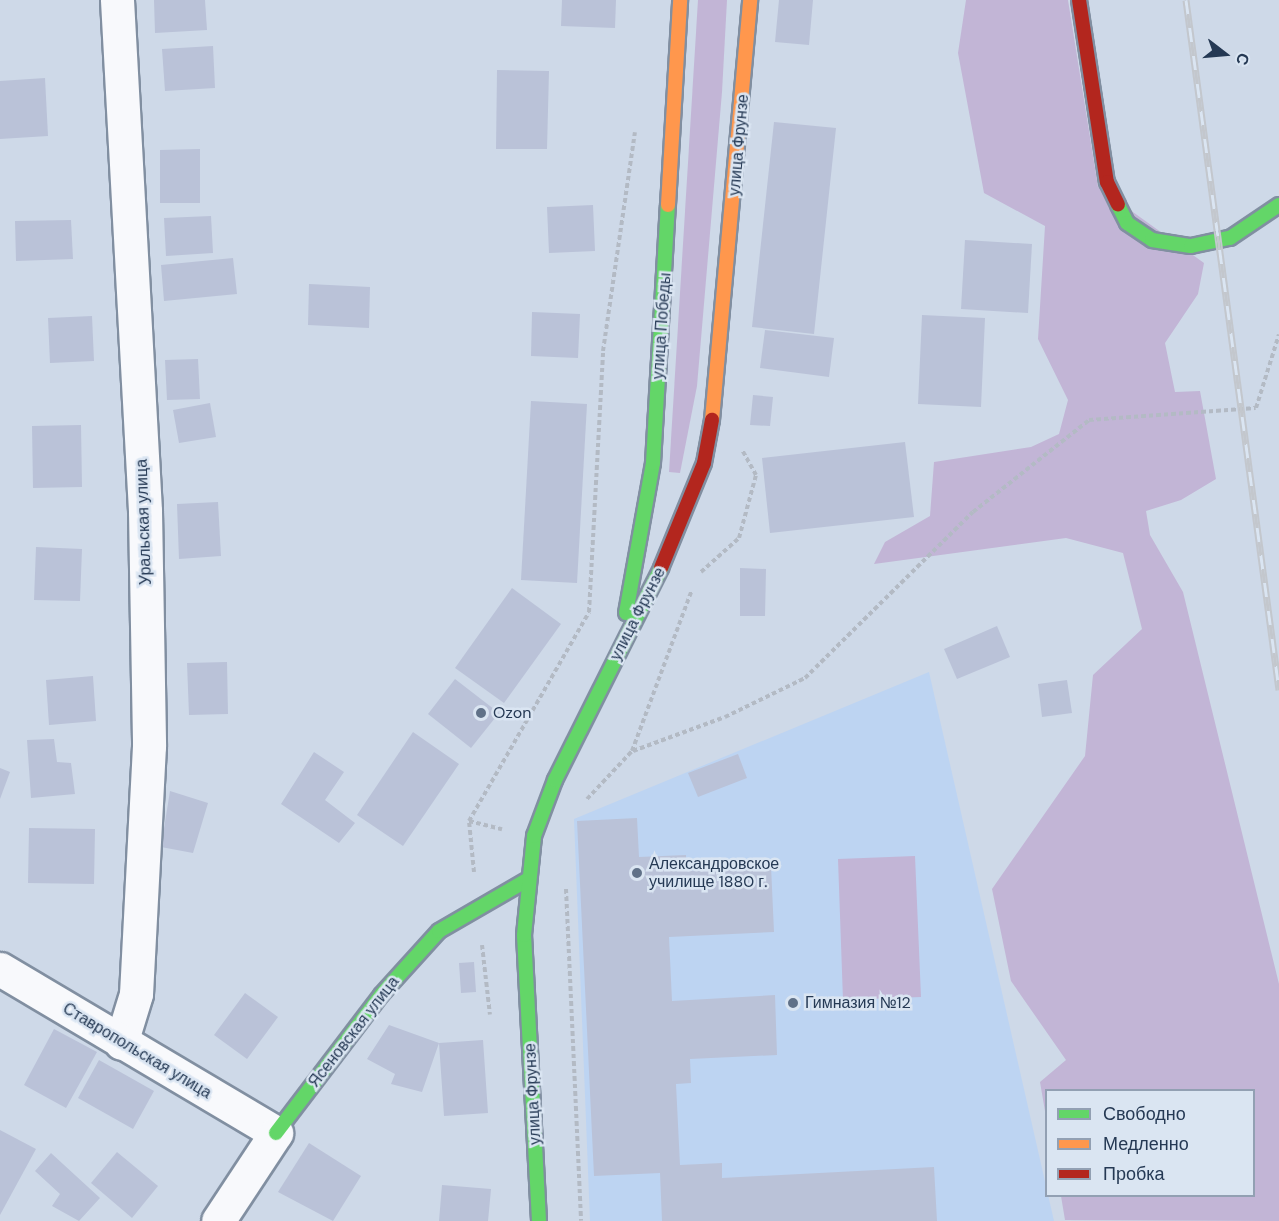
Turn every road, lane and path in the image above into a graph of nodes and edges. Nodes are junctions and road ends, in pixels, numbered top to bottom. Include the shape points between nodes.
1 (117, 0) edge
2 (680, 0) edge
3 (750, 0) edge
4 (1079, 0) edge
5 (636, 122) dead end
6 (1279, 205) edge
7 (1279, 334) edge
8 (619, 650) junction
9 (658, 676) dead end
10 (632, 751) junction
11 (578, 809) dead end
12 (566, 876) dead end
13 (527, 880) junction
14 (478, 909) junction
15 (0, 969) edge
16 (491, 1023) dead end
17 (121, 1043) junction
18 (276, 1133) junction
19 (218, 1221) edge
20 (539, 1221) edge
21 (581, 1221) edge

1 - 17 street, Уральская улица via 145,511 149,746 136,994
2 - 8 main road, улица Победы via 653,462
3 - 8 main road, улица Фрунзе via 717,389 704,463 679,533
4 - 6 main road via 1107,182 1127,222 1152,240 1191,246 1230,238
5 - 14 path via 603,351 589,612 469,820
7 - 10 path via 1256,408 1089,420 973,512 805,678 725,717
8 - 13 main road, улица Фрунзе via 555,780 534,836
9 - 10 path
10 - 11 path
12 - 21 path
13 - 14 main road, Ясеновская улица
13 - 20 main road, улица Фрунзе via 524,935
14 - 16 path
14 - 18 main road, Ясеновская улица via 439,931 381,995
15 - 17 street, Ставропольская улица
17 - 18 street, Ставропольская улица
18 - 19 street, Ясеновская улица

